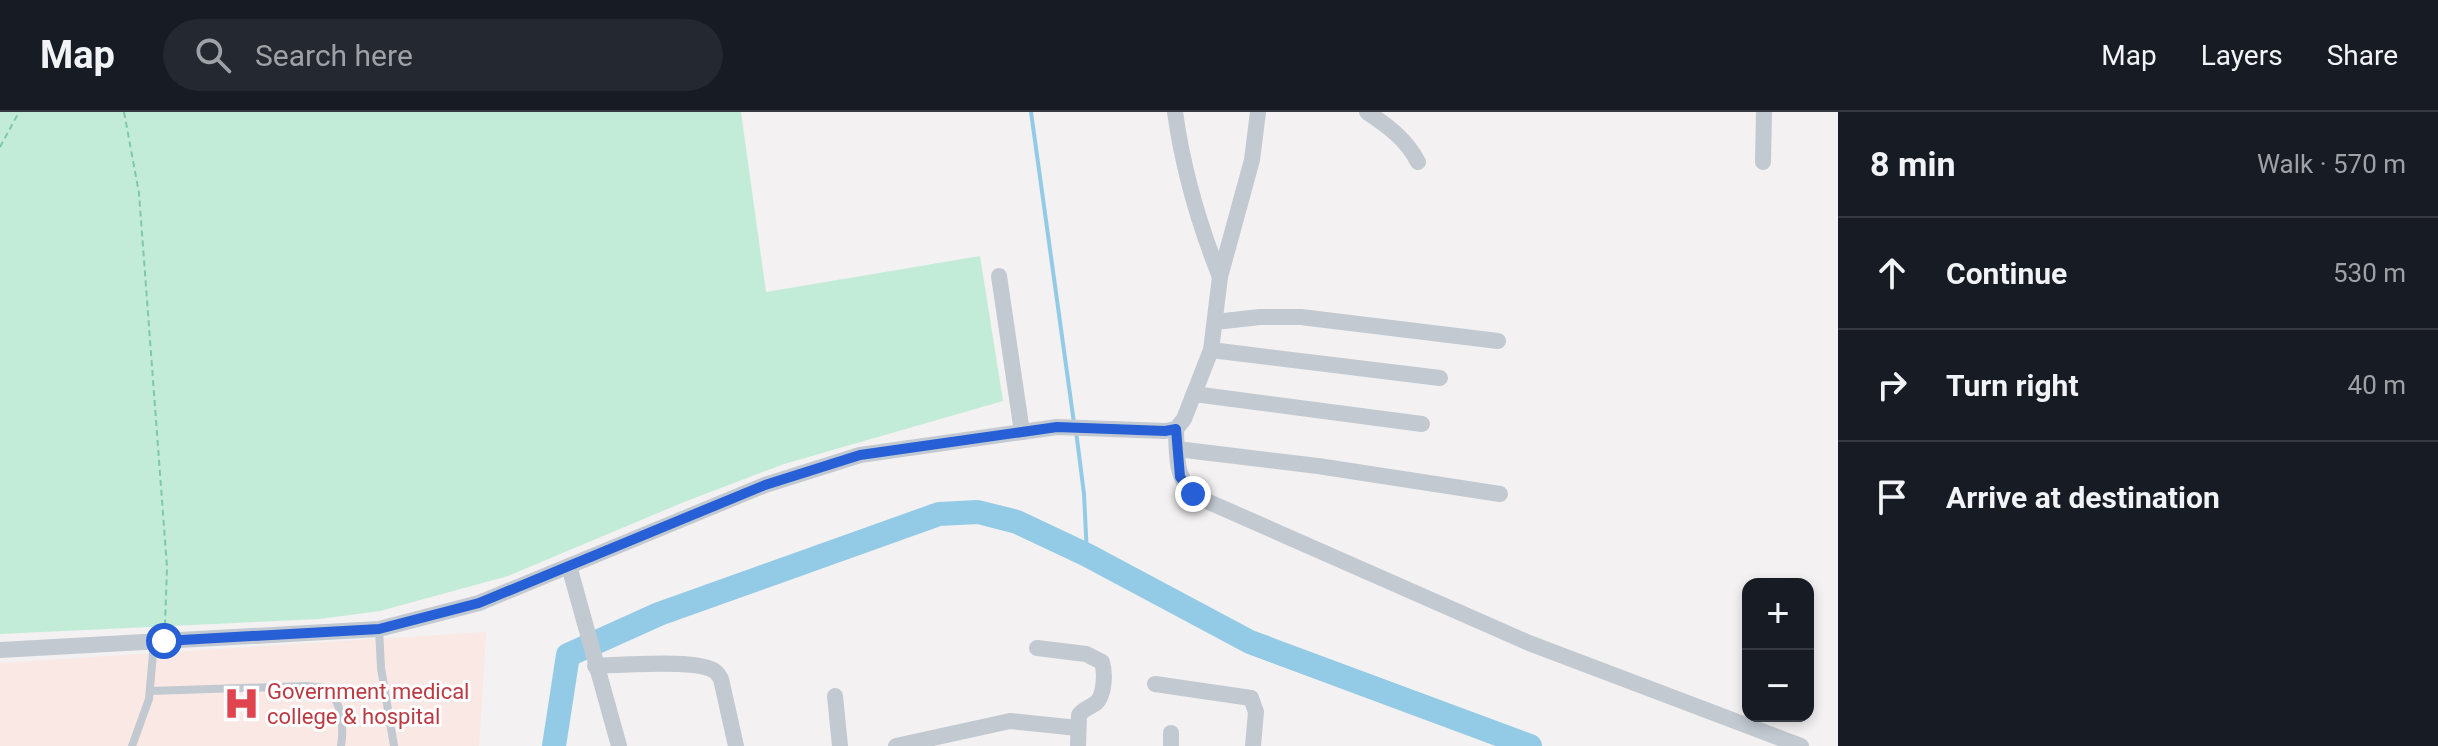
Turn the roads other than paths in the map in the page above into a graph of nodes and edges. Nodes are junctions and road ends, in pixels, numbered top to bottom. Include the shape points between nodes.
1 (1175, 112) edge
2 (1258, 112) edge
3 (1367, 112) edge
4 (1764, 112) edge
5 (1418, 162) dead end
6 (1763, 162) dead end
7 (999, 276) dead end
8 (1220, 277) junction
9 (1215, 322) junction
10 (1498, 341) dead end
11 (1211, 350) junction
12 (1440, 378) dead end
13 (1194, 394) junction
14 (1422, 424) dead end
15 (1176, 429) junction
16 (1022, 432) junction
17 (1177, 449) junction
18 (1500, 494) dead end
19 (569, 566) junction
20 (379, 629) junction
21 (159, 641) junction
22 (1037, 648) dead end
23 (0, 650) edge
24 (594, 661) junction
25 (1155, 684) dead end
26 (150, 691) junction
27 (835, 696) dead end
28 (974, 728) junction
29 (1078, 728) junction
30 (132, 746) edge
31 (341, 746) edge
32 (394, 746) edge
33 (619, 746) edge
34 (736, 746) edge
35 (840, 746) edge
36 (896, 746) edge
37 (976, 746) edge
38 (1078, 746) edge
39 (1253, 746) edge
40 (1801, 746) edge

1 - 8 street via 1192,204
2 - 8 street via 1252,160
3 - 5 street via 1401,136
4 - 6 street
7 - 16 street
8 - 9 street
9 - 10 street via 1301,317
9 - 11 street
11 - 12 street
11 - 13 street
13 - 14 street
13 - 15 street
15 - 16 street via 1057,427
15 - 17 street
16 - 19 street via 860,455 765,485
17 - 18 street
17 - 40 street via 1180,477 1202,499 1529,643
19 - 20 street via 479,603
19 - 24 street
20 - 21 street
20 - 32 lane
21 - 23 street
21 - 26 lane
22 - 29 street via 1086,654 1102,662 1101,696 1081,710
24 - 33 street
24 - 34 street via 715,671
25 - 39 street via 1251,698 1256,712
26 - 30 lane
26 - 31 lane via 326,688 341,715
27 - 35 street
28 - 29 street via 1010,721
28 - 36 street
28 - 37 street
29 - 38 street

